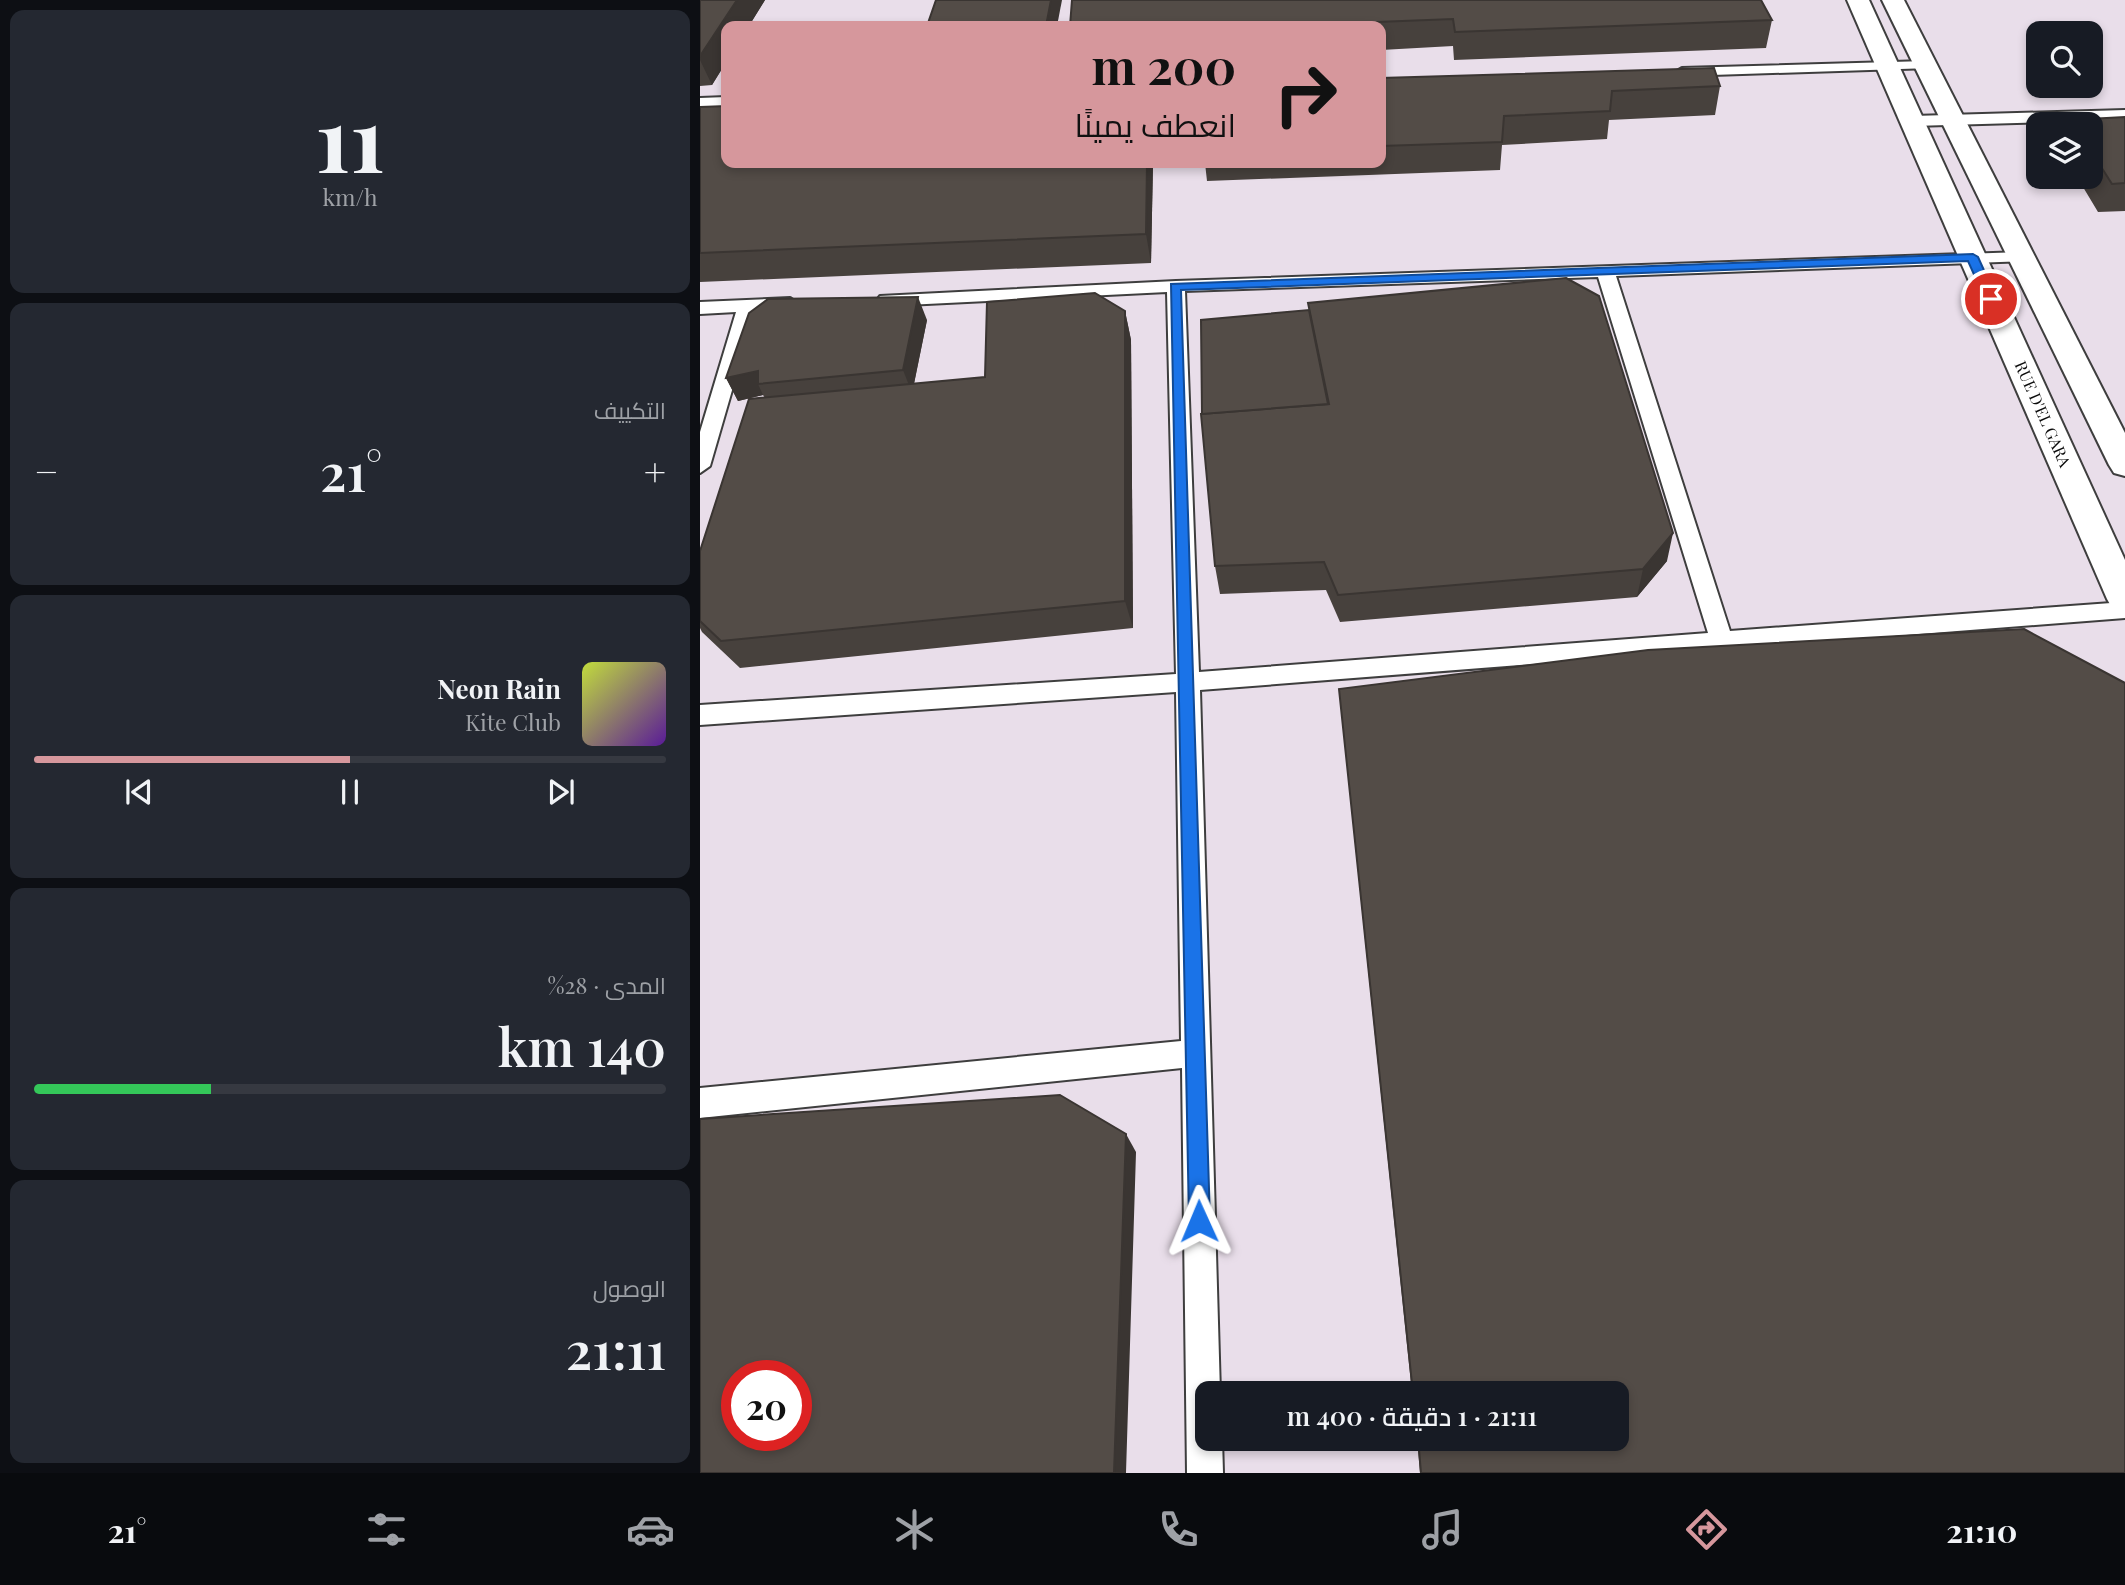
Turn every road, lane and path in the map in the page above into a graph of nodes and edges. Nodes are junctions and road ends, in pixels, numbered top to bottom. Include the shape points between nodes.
1 (1858, 0) edge
2 (1893, 0) edge
3 (1926, 65) junction
4 (1888, 66) junction
5 (1669, 73) edge
6 (721, 102) edge
7 (700, 103) edge
8 (2125, 115) edge
9 (1913, 121) junction
10 (1955, 121) junction
11 (1973, 257) junction
12 (2022, 257) junction
13 (1605, 270) junction
14 (1175, 286) junction
15 (872, 300) edge
16 (802, 304) edge
17 (747, 306) junction
18 (700, 308) edge
19 (2125, 465) edge
20 (700, 466) edge
21 (2125, 599) edge
22 (2125, 610) edge
23 (1722, 641) junction
24 (1188, 682) junction
25 (700, 716) edge
26 (1196, 1053) junction
27 (700, 1103) edge
28 (1205, 1473) edge

1 - 4 street, RUE D'EL GARA
2 - 3 street
3 - 4 lane
3 - 10 street
4 - 5 lane
4 - 9 street, RUE D'EL GARA
6 - 7 lane
8 - 10 lane
9 - 10 lane
9 - 11 street, RUE D'EL GARA
10 - 12 street
11 - 12 lane
11 - 13 lane
11 - 21 street, RUE D'EL GARA
12 - 19 street
13 - 14 lane
13 - 23 lane
14 - 15 lane
14 - 24 lane
16 - 17 lane
17 - 18 lane
17 - 20 lane
22 - 23 lane
23 - 24 lane
24 - 25 lane
24 - 26 lane
26 - 27 lane
26 - 28 lane

